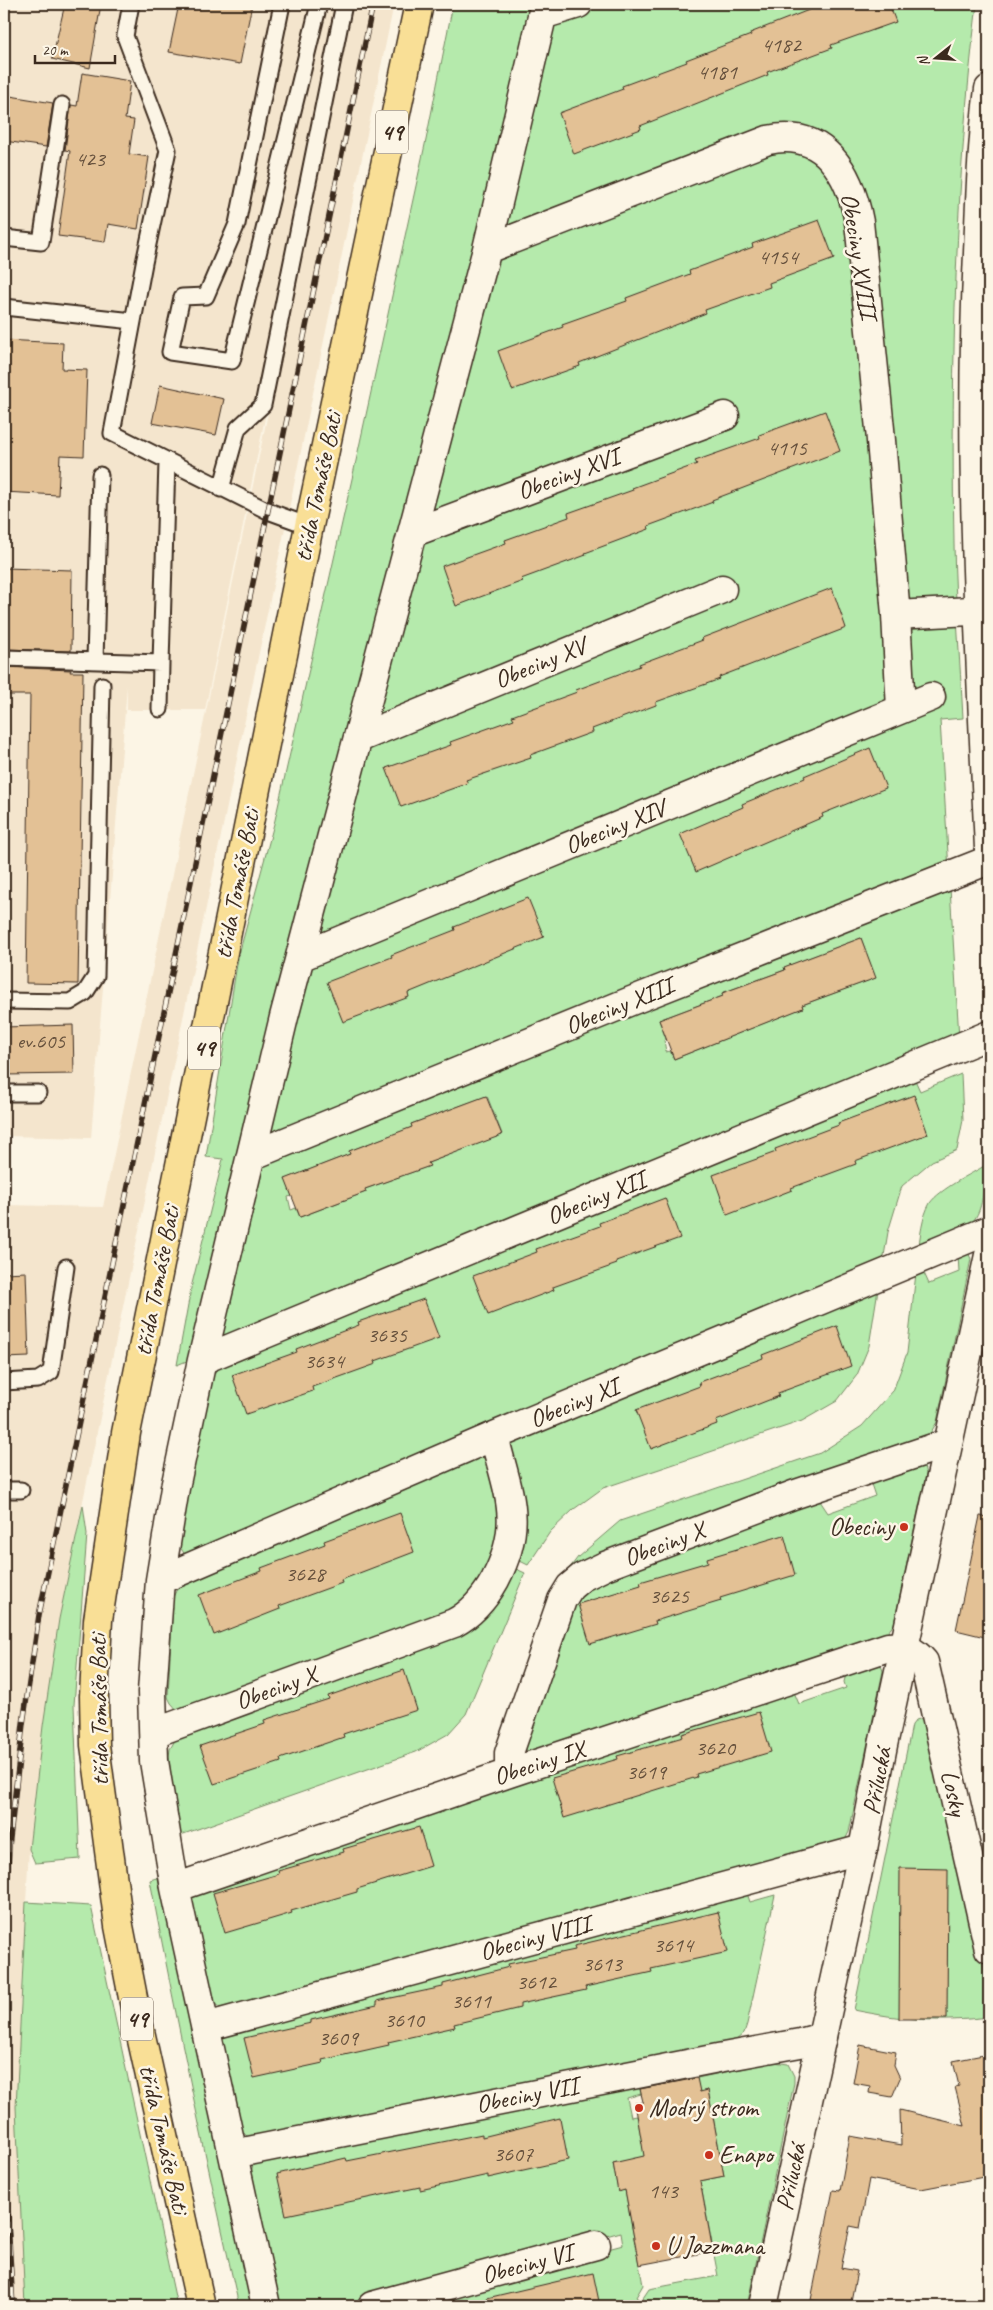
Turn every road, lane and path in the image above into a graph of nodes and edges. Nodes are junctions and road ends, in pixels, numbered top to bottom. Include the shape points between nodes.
1 (131, 4) edge
2 (282, 4) edge
3 (319, 4) edge
4 (344, 4) edge
5 (419, 4) edge
6 (578, 4) edge
7 (544, 10) edge
8 (989, 89) edge
9 (62, 104) dead end
10 (4, 238) edge
11 (487, 249) junction
12 (4, 307) edge
13 (133, 321) junction
14 (725, 416) dead end
15 (167, 462) junction
16 (100, 475) dead end
17 (220, 489) junction
18 (310, 526) junction
19 (412, 533) junction
20 (722, 589) dead end
21 (984, 611) edge
22 (896, 615) junction
23 (4, 658) edge
24 (95, 661) junction
25 (161, 663) junction
26 (102, 685) dead end
27 (931, 697) dead end
28 (160, 709) dead end
29 (901, 709) junction
30 (359, 738) junction
31 (989, 849) edge
32 (989, 860) edge
33 (300, 957) junction
34 (4, 1001) edge
35 (989, 1035) edge
36 (4, 1093) edge
37 (38, 1093) dead end
38 (251, 1156) junction
39 (989, 1230) edge
40 (989, 1255) edge
41 (66, 1267) dead end
42 (202, 1360) junction
43 (4, 1382) edge
44 (494, 1436) junction
45 (948, 1443) junction
46 (4, 1490) edge
47 (21, 1490) dead end
48 (160, 1580) junction
49 (904, 1647) junction
50 (154, 1733) junction
51 (509, 1773) junction
52 (863, 1849) junction
53 (175, 1888) junction
54 (989, 1949) edge
55 (206, 2027) junction
56 (822, 2037) junction
57 (233, 2154) junction
58 (596, 2245) dead end
59 (201, 2306) edge
60 (266, 2306) edge
61 (372, 2306) edge
62 (763, 2306) edge

1 - 13 lane via 124,36 168,150
2 - 3 lane via 237,224 206,296 182,297 170,352 232,361
4 - 17 lane via 263,406 238,428
5 - 18 main road, třída Tomáše Bati / 49
6 - 7 street
7 - 11 street
8 - 21 street via 973,366
9 - 10 lane via 41,242
11 - 19 street
11 - 22 street, Obeciny XVIII via 768,140 799,140 820,148 846,176 859,222
12 - 13 lane
13 - 15 lane via 112,434
14 - 19 street, Obeciny XVI
15 - 17 lane
15 - 25 lane
16 - 24 lane
17 - 18 lane via 268,512
18 - 59 main road, třída Tomáše Bati / 49 via 119,1469 98,1620 95,1745 106,1842 136,2013
19 - 30 street
20 - 30 street, Obeciny XV
21 - 22 street
21 - 31 street
22 - 29 street, Obeciny XVIII
23 - 24 lane
24 - 25 lane
25 - 28 lane
26 - 34 lane via 96,976 85,994 70,1002
27 - 29 street, Obeciny XIV
29 - 33 street, Obeciny XIV
30 - 33 street
32 - 38 street, Obeciny XIII
33 - 38 street
35 - 42 street, Obeciny XII
36 - 37 lane
38 - 42 street
39 - 44 street, Obeciny XI
40 - 45 street, Přílucká
41 - 43 lane via 52,1372 38,1380
42 - 48 street via 175,1488
44 - 48 street, Obeciny XI
44 - 50 street, Obeciny X via 510,1500 512,1534 506,1559 488,1593 473,1610 454,1623
45 - 49 street, Přílucká
45 - 51 street, Obeciny X via 793,1495 582,1577 570,1587 556,1613 509,1753
46 - 47 lane
48 - 50 street via 152,1692
49 - 51 street, Obeciny IX via 888,1647
49 - 52 street, Přílucká
49 - 54 street, Losky via 924,1662
50 - 53 street via 154,1761
51 - 53 street, Obeciny IX
52 - 55 street, Obeciny VIII
52 - 56 street, Přílucká
53 - 55 street
55 - 57 street
56 - 57 street, Obeciny VII
56 - 62 street, Přílucká
57 - 60 street
58 - 61 street, Obeciny VI

